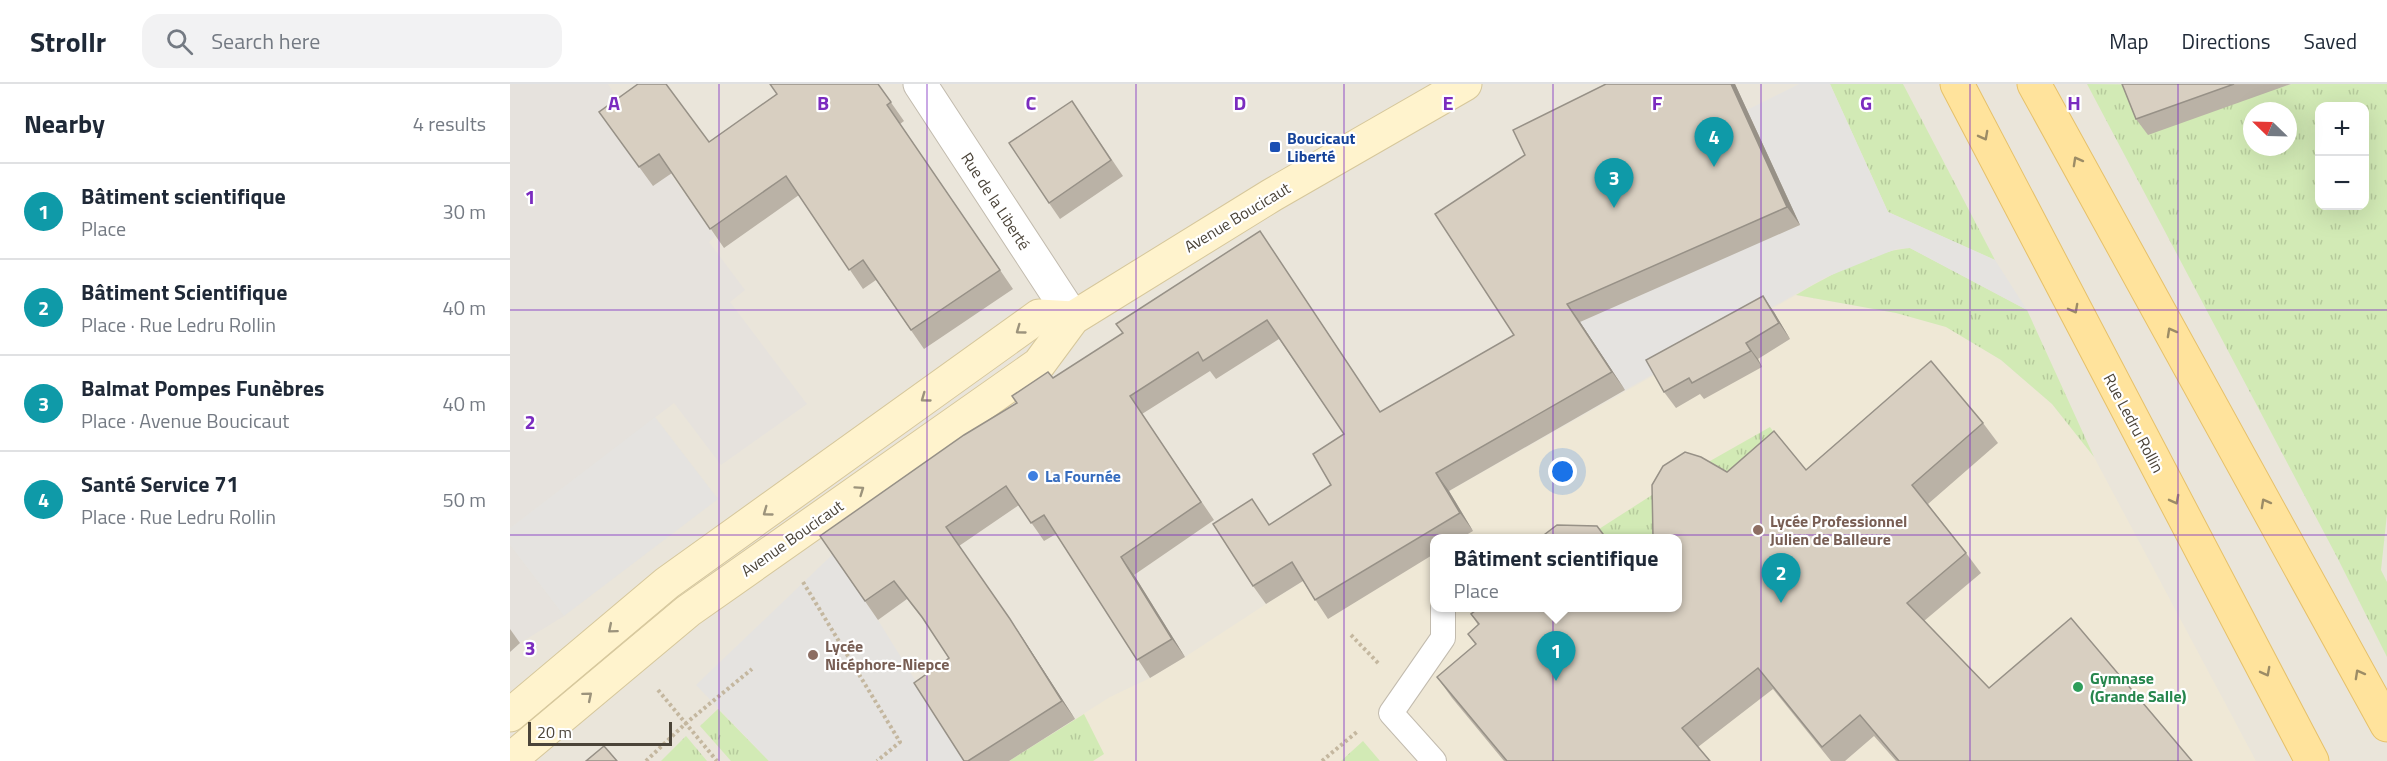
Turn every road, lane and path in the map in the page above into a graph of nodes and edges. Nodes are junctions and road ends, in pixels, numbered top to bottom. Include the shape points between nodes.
1 (920, 84) edge
2 (1465, 84) edge
3 (1957, 84) edge
4 (2034, 84) edge
5 (1073, 318) junction
6 (803, 581) dead end
7 (1443, 612) edge
8 (752, 669) dead end
9 (651, 681) dead end
10 (1390, 713) junction
11 (510, 715) edge
12 (685, 724) junction
13 (2387, 725) edge
14 (510, 760) edge
15 (646, 761) edge
16 (717, 761) edge
17 (877, 761) edge
18 (1322, 761) edge
19 (1434, 761) edge
20 (2312, 761) edge

1 - 5 street, Rue de la Liberté
2 - 5 main road, Avenue Boucicaut via 1272,195
3 -> 20 main road, Rue Ledru Rollin
13 -> 4 main road
5 -> 11 main road via 1039,316 659,590
14 -> 5 main road, Avenue Boucicaut via 688,611 1039,364
6 - 17 path via 900,742
7 - 10 lane via 1443,638
8 - 12 path
9 - 12 path
10 - 18 path via 1356,732
10 - 19 lane
12 - 15 path
12 - 16 path

